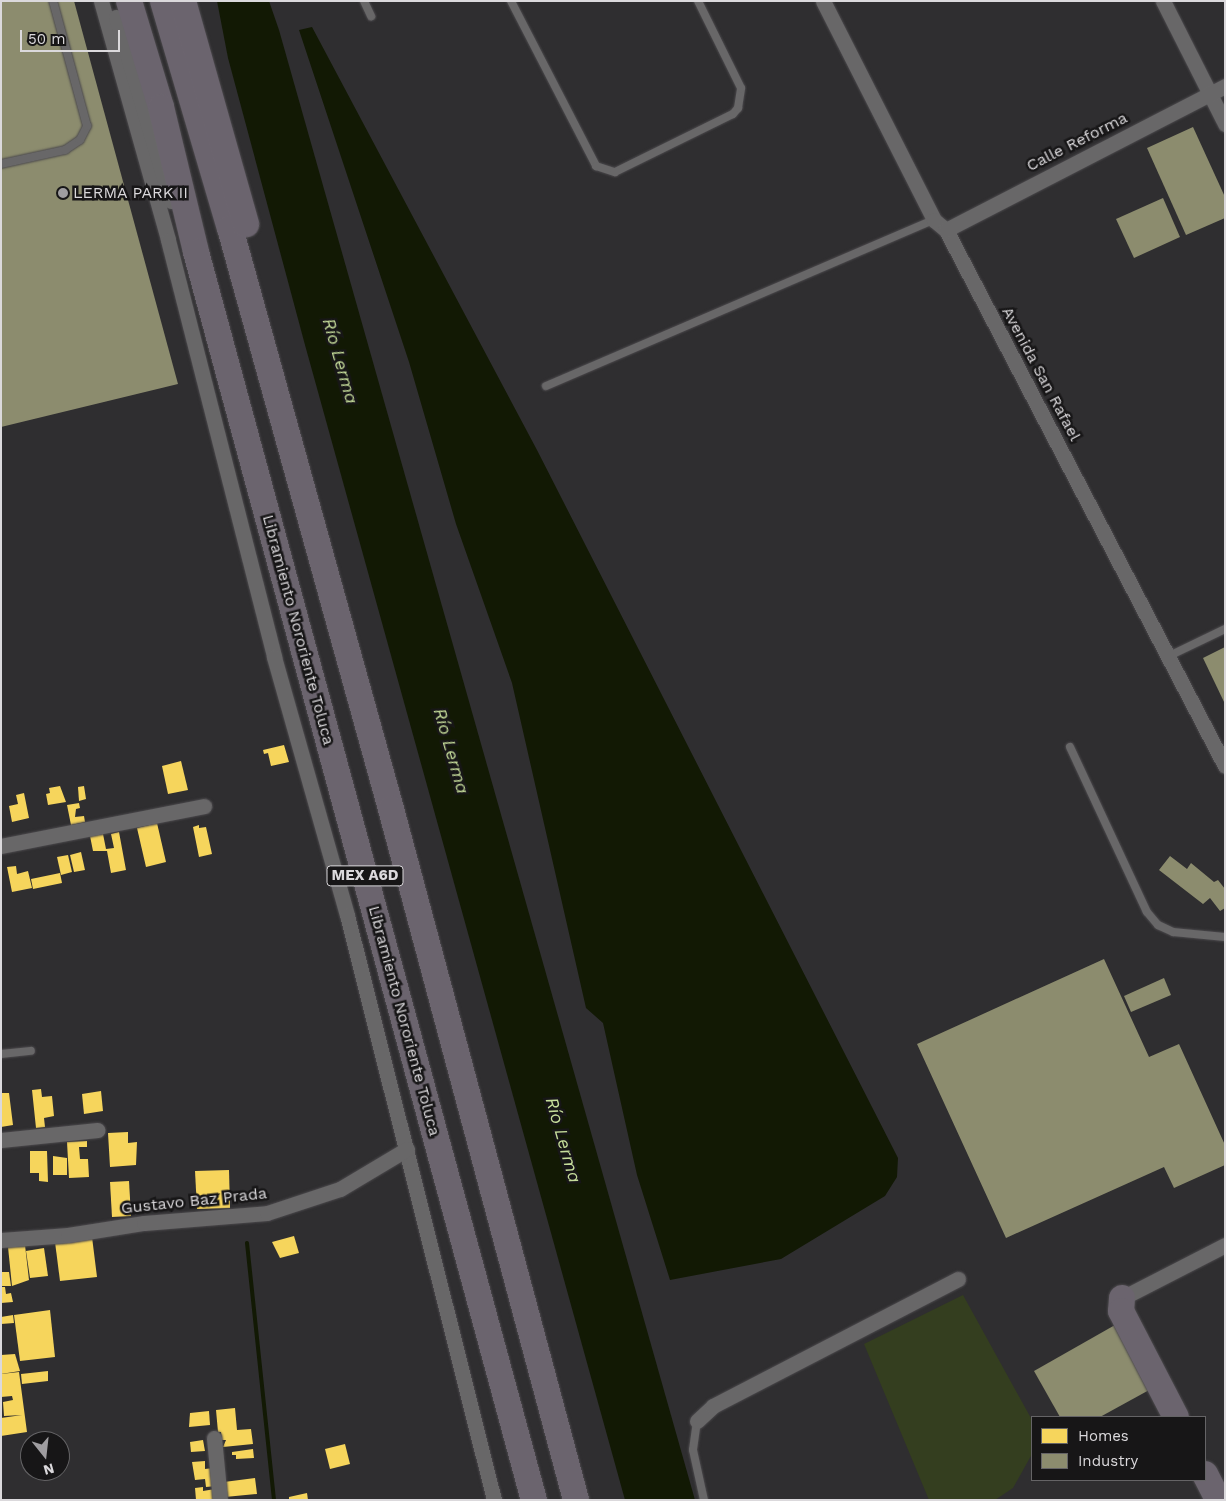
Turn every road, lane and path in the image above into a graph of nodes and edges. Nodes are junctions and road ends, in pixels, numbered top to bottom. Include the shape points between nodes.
1 (53, 1) edge
2 (101, 1) edge
3 (163, 1) edge
4 (183, 1) edge
5 (364, 1) edge
6 (512, 1) edge
7 (698, 1) edge
8 (822, 1) edge
9 (1163, 1) edge
10 (124, 5) edge
11 (372, 16) dead end
12 (1225, 86) edge
13 (1209, 94) junction
14 (1225, 124) edge
15 (1, 164) edge
16 (940, 225) junction
17 (256, 321) junction
18 (546, 386) dead end
19 (1225, 629) edge
20 (1169, 656) junction
21 (1070, 748) dead end
22 (1225, 766) edge
23 (204, 806) dead end
24 (1, 846) edge
25 (1225, 937) edge
26 (31, 1051) dead end
27 (1, 1054) edge
28 (97, 1130) dead end
29 (1, 1140) edge
30 (407, 1149) junction
31 (1, 1240) edge
32 (1225, 1244) edge
33 (958, 1278) dead end
34 (1122, 1298) joint
35 (1175, 1416) edge
36 (697, 1421) joint
37 (214, 1438) dead end
38 (1206, 1476) edge
39 (220, 1500) edge
40 (494, 1500) edge
41 (534, 1500) edge
42 (576, 1500) edge
43 (704, 1500) edge
44 (1218, 1500) edge

1 - 15 lane via 87,126 80,140 65,150
2 - 30 street via 168,240 274,657 347,915
3 - 17 highway
4 - 17 highway via 236,184 255,269 259,299
5 - 11 lane
6 - 7 lane via 596,166 614,172 733,114 738,108 741,88
8 - 16 street, Avenida San Rafael
9 - 13 street
10 - 41 highway, Libramiento Nororiente Toluca / MEX A6D via 161,107 196,252
12 - 13 street, Calle Reforma
13 - 14 street
13 - 16 street, Calle Reforma
16 - 18 lane
16 - 20 street, Avenida San Rafael
17 - 42 highway, MEX A6D via 391,808
19 - 20 lane
20 - 22 street, Avenida San Rafael
21 - 25 lane via 1147,912 1158,925 1173,932
23 - 24 street
26 - 27 lane
28 - 29 street
30 - 31 street, Gustavo Baz Prada via 340,1189 267,1213
30 - 40 street
32 - 34 street
33 - 36 street via 713,1406
34 - 35 highway via 1121,1311
36 - 43 lane via 693,1450
37 - 39 street
38 - 44 highway

